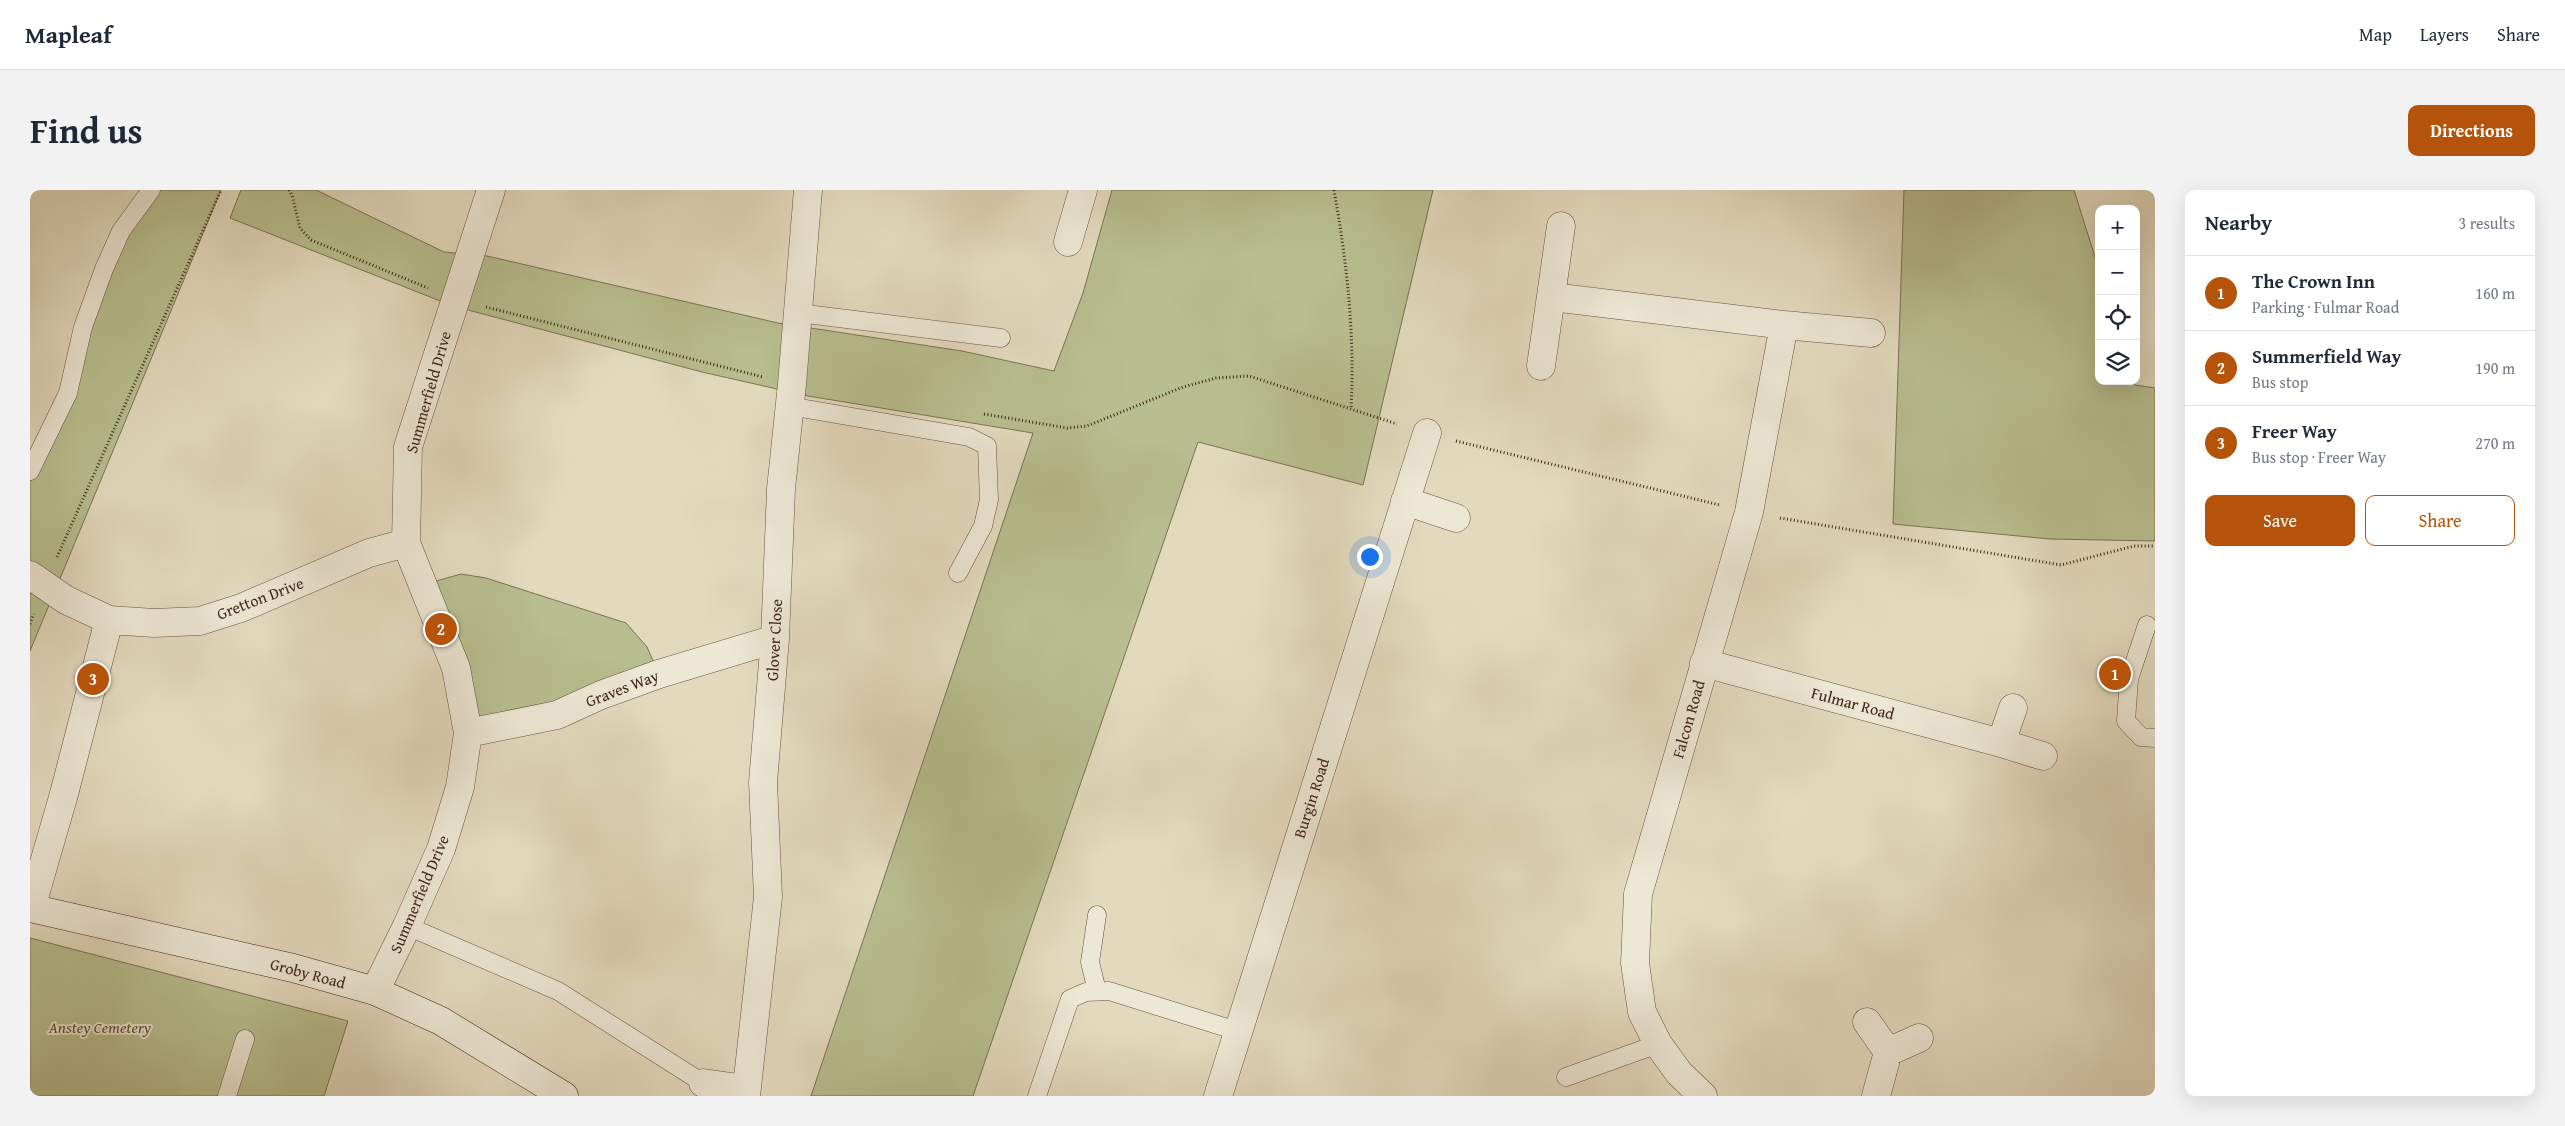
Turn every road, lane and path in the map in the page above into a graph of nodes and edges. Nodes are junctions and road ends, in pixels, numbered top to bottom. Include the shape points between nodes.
1 (151, 190) edge
2 (220, 190) edge
3 (288, 190) edge
4 (491, 190) edge
5 (808, 190) edge
6 (1083, 190) edge
7 (1334, 190) edge
8 (1561, 226) dead end
9 (1068, 242) dead end
10 (1552, 297) junction
11 (455, 299) junction
12 (798, 313) junction
13 (1784, 325) junction
14 (1871, 333) dead end
15 (1001, 338) dead end
16 (1541, 366) dead end
17 (791, 395) junction
18 (1351, 409) junction
19 (980, 414) dead end
20 (1427, 434) junction
21 (30, 471) edge
22 (1405, 502) junction
23 (1749, 512) junction
24 (1456, 518) dead end
25 (406, 543) junction
26 (2155, 546) edge
27 (958, 573) dead end
28 (37, 581) edge
29 (109, 620) junction
30 (30, 624) edge
31 (2147, 625) dead end
32 (775, 639) junction
33 (1704, 663) junction
34 (2013, 708) dead end
35 (468, 733) junction
36 (2155, 738) edge
37 (2001, 743) junction
38 (2043, 756) dead end
39 (31, 908) edge
40 (1097, 915) dead end
41 (407, 926) junction
42 (375, 991) junction
43 (1097, 992) junction
44 (1867, 1022) dead end
45 (1237, 1031) junction
46 (1919, 1038) dead end
47 (245, 1039) dead end
48 (1658, 1044) junction
49 (1888, 1052) junction
50 (1566, 1077) dead end
51 (703, 1083) joint
52 (746, 1093) edge
53 (227, 1096) edge
54 (564, 1096) edge
55 (1037, 1096) edge
56 (1218, 1096) edge
57 (1703, 1096) edge
58 (1876, 1096) edge

1 - 21 lane via 121,232 104,269 83,327 68,393
2 - 28 path
3 - 11 path via 300,228 310,240
4 - 11 street, Summerfield Drive
5 - 12 street, Glover Close
6 - 9 street
7 - 18 path via 1349,296 1354,362
8 - 10 street
10 - 13 street
10 - 16 street
11 - 17 path
11 - 25 street, Summerfield Drive via 408,447
12 - 15 lane
12 - 17 street, Glover Close
13 - 14 street
13 - 23 street, Falcon Road
17 - 27 lane via 969,438 987,446 987,509 983,526
17 - 32 street, Glover Close via 780,489
18 - 19 path via 1249,376 1216,378 1183,387 1087,426 1067,428
18 - 20 path
20 - 22 street, Burgin Road
20 - 23 path
22 - 24 street
22 - 45 street, Burgin Road
23 - 26 path via 2062,565 2134,546
23 - 33 street, Falcon Road
25 - 29 street, Gretton Drive via 369,553 241,608 200,620 154,623
25 - 35 street, Summerfield Drive via 456,668
28 - 29 street, Gretton Drive via 66,600
28 - 30 path
29 - 39 street
31 - 36 lane via 2129,679 2126,721 2141,737
32 - 35 street, Graves Way via 659,674 557,715
32 - 52 street, Glover Close via 763,782 768,897
33 - 37 street, Fulmar Road
33 - 48 street, Falcon Road via 1638,894 1635,963 1642,1012
34 - 37 street
35 - 41 street, Summerfield Drive via 460,787 441,849
37 - 38 street, Fulmar Road
39 - 42 street, Groby Road via 292,968
40 - 43 lane via 1090,962
41 - 42 street, Summerfield Drive
41 - 51 lane via 558,991
42 - 54 street, Groby Road via 441,1021
43 - 45 lane via 1108,991
43 - 55 lane via 1086,992 1070,999
44 - 49 street
45 - 56 street, Burgin Road
46 - 49 street
47 - 53 lane
48 - 50 lane
48 - 57 street, Falcon Road via 1679,1073
49 - 58 street
51 - 52 street, Glover Close

